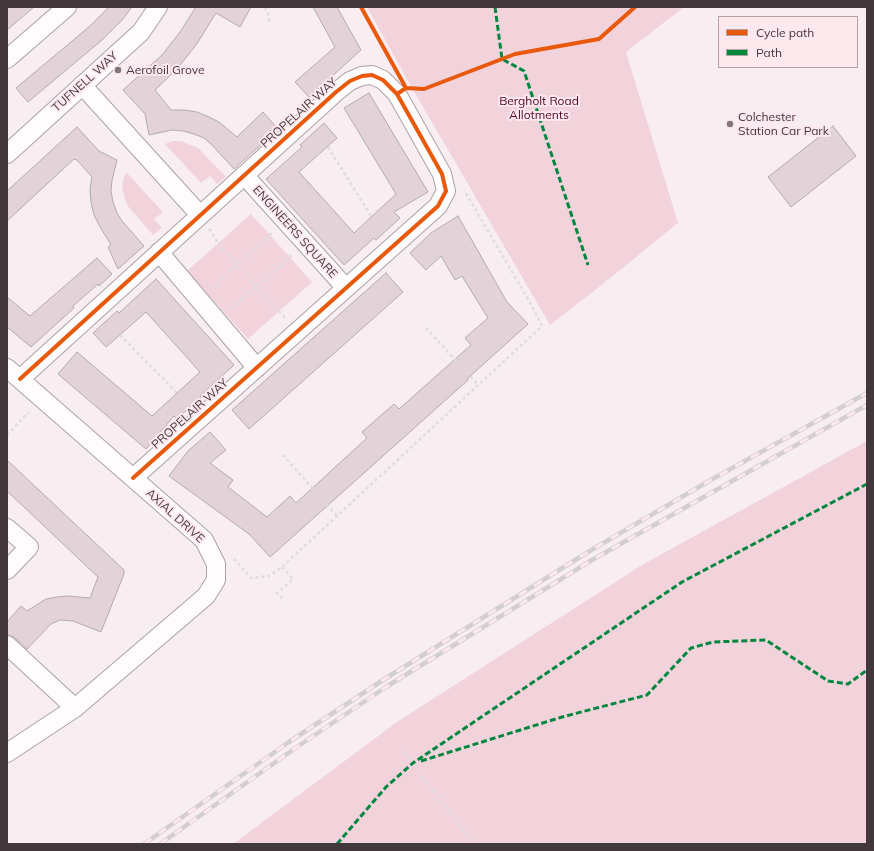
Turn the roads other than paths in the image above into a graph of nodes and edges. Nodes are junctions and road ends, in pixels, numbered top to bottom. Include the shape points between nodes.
1 (67, 7) edge
2 (158, 7) edge
3 (7, 59) edge
4 (82, 85) junction
5 (7, 154) edge
6 (244, 175) junction
7 (200, 215) junction
8 (159, 252) junction
9 (346, 288) junction
10 (257, 368) junction
11 (13, 373) edge
12 (133, 478) junction
13 (7, 528) edge
14 (7, 570) edge
15 (7, 645) edge
16 (75, 708) junction
17 (7, 754) edge

1 - 3 street
2 - 4 street, TUFNELL WAY via 142,32
4 - 5 street, TUFNELL WAY
4 - 7 street
6 - 7 street, PROPELAIR WAY
6 - 9 street, ENGINEERS SQUARE
6 - 9 street, PROPELAIR WAY via 350,81 372,75 383,80 397,94 442,174 446,191 438,206
7 - 8 street, PROPELAIR WAY
8 - 10 street
8 - 11 street, PROPELAIR WAY
9 - 10 street, PROPELAIR WAY
10 - 12 street, PROPELAIR WAY
11 - 12 street, AXIAL DRIVE
12 - 16 street, AXIAL DRIVE via 204,540 216,564 216,580 206,596
13 - 14 street via 29,547
15 - 16 street
16 - 17 street, AXIAL DRIVE

